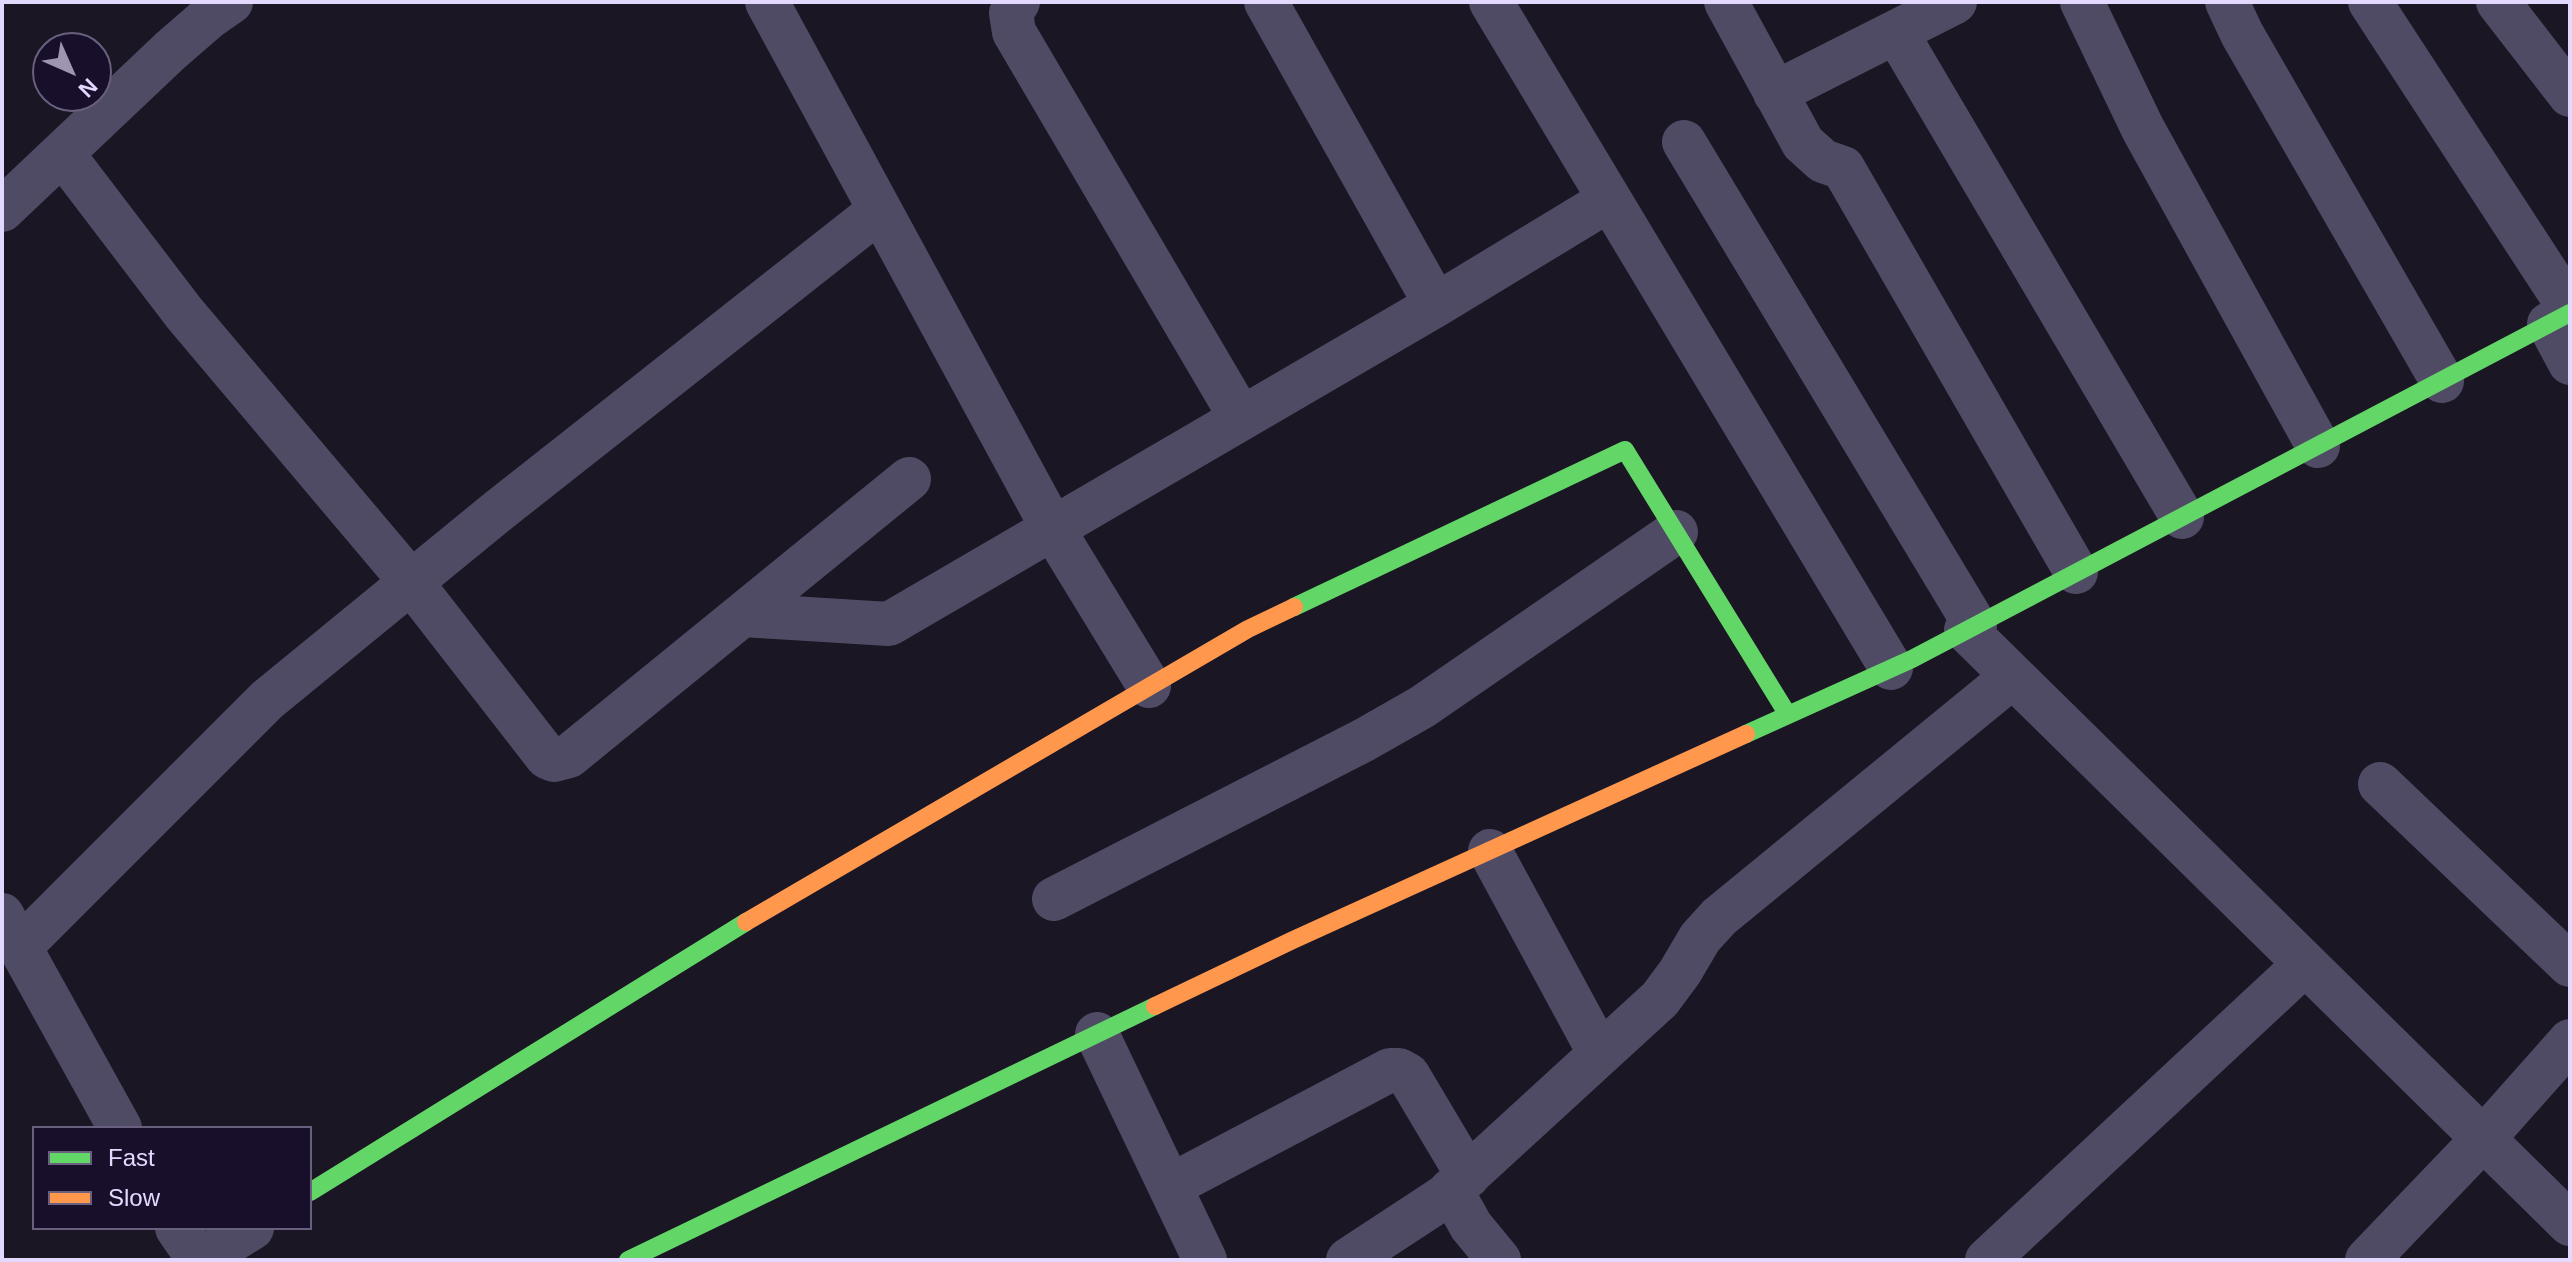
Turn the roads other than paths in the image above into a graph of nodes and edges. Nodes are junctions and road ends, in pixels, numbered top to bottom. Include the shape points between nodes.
1 (231, 2) edge
2 (767, 2) edge
3 (1018, 2) edge
4 (1266, 2) edge
5 (1491, 2) edge
6 (1726, 2) edge
7 (1955, 2) edge
8 (2082, 2) edge
9 (2227, 2) edge
10 (2370, 2) edge
11 (2498, 2) edge
12 (1896, 32) junction
13 (1775, 93) junction
14 (2570, 95) edge
15 (1684, 142) dead end
16 (62, 153) junction
17 (1609, 200) junction
18 (2, 210) edge
19 (880, 210) junction
20 (1436, 305) junction
21 (2563, 316) edge
22 (2570, 363) edge
23 (2442, 381) junction
24 (1241, 418) junction
25 (2318, 446) junction
26 (909, 479) dead end
27 (2182, 517) junction
28 (1053, 529) junction
29 (1676, 532) junction
30 (2076, 572) junction
31 (411, 582) junction
32 (743, 615) junction
33 (1971, 628) junction
34 (1891, 668) junction
35 (2012, 677) junction
36 (1149, 686) junction
37 (1788, 715) junction
38 (2380, 784) dead end
39 (1490, 851) junction
40 (1054, 899) dead end
41 (11, 931) edge
42 (2304, 965) junction
43 (2570, 965) edge
44 (1097, 1034) junction
45 (2570, 1041) edge
46 (1600, 1054) junction
47 (119, 1126) edge
48 (2483, 1139) junction
49 (1459, 1183) junction
50 (1170, 1186) junction
51 (312, 1191) edge
52 (2570, 1224) edge
53 (178, 1230) edge
54 (249, 1230) edge
55 (200, 1260) edge
56 (628, 1260) edge
57 (1205, 1260) edge
58 (1348, 1260) edge
59 (1499, 1260) edge
60 (1987, 1260) edge
61 (2367, 1260) edge

1 - 16 street via 171,50
2 - 19 street
3 - 24 street via 1011,13 1014,32
4 - 20 street
5 - 17 street
6 - 13 street
7 - 12 street
8 - 25 street via 2143,129
9 - 23 street
10 - 21 street
11 - 14 street
12 - 13 street
12 - 27 street
13 - 30 street via 1803,143 1823,161 1843,168
15 - 33 street
16 - 18 street
16 - 31 street via 184,313
17 - 20 street
17 - 34 street
19 - 28 street
19 - 31 street
20 - 24 street
21 - 22 street
21 - 23 street
23 - 25 street
24 - 28 street
25 - 27 street
26 - 32 street
27 - 30 street
28 - 32 street via 889,624
28 - 36 street
29 - 36 street via 1625,450 1248,629
29 - 37 street
29 - 40 street via 1422,707
30 - 33 street
31 - 32 street via 554,760 569,756
31 - 41 street via 267,700
33 - 34 street
33 - 35 street
34 - 37 street
35 - 42 street
35 - 46 street via 1719,917 1660,999
36 - 51 street via 768,908
37 - 39 street
38 - 43 street
39 - 44 street
39 - 46 street
41 - 47 street
42 - 48 street
42 - 60 street
44 - 50 street
44 - 56 street
45 - 48 street
46 - 49 street
48 - 52 street
48 - 61 street
49 - 50 street via 1408,1075 1390,1070
49 - 58 street
49 - 59 street via 1471,1226
50 - 57 street
53 - 55 street
54 - 55 street

